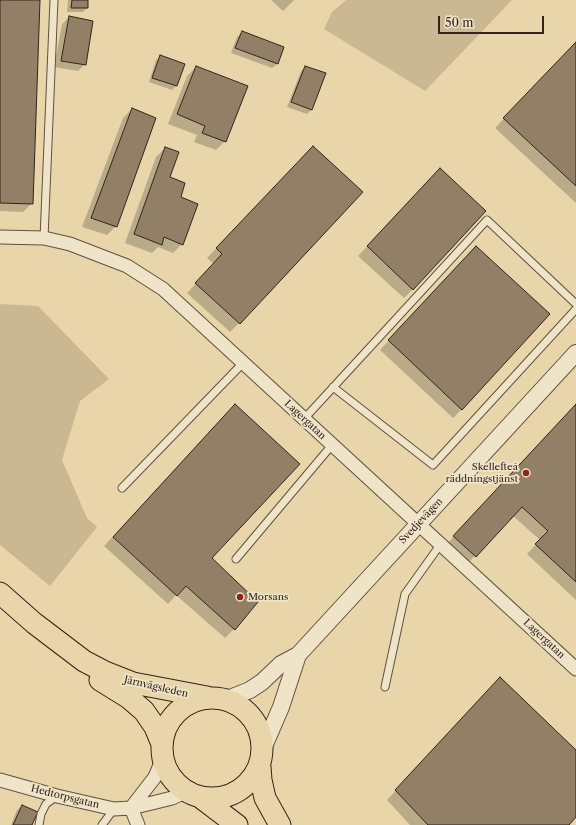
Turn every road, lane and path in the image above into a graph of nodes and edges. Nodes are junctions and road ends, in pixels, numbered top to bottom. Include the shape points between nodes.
1 (54, 0) edge
2 (0, 236) edge
3 (44, 238) junction
4 (576, 304) edge
5 (576, 309) edge
6 (576, 353) edge
7 (243, 363) junction
8 (333, 387) junction
9 (304, 418) junction
10 (332, 445) junction
11 (122, 488) dead end
12 (419, 524) junction
13 (440, 545) junction
14 (236, 559) dead end
15 (0, 593) edge
16 (298, 654) junction
17 (84, 661) junction
18 (576, 669) edge
19 (384, 687) dead end
20 (217, 699) junction
21 (162, 751) junction
22 (261, 759) junction
23 (0, 780) edge
24 (193, 794) junction
25 (57, 796) junction
26 (131, 808) junction
27 (114, 809) junction
28 (39, 825) edge
29 (102, 825) edge
30 (138, 825) edge
31 (237, 825) edge
32 (280, 825) edge

1 - 3 lane
2 - 3 street, Lagergatan
3 - 7 street, Lagergatan via 70,244 127,266 163,289
4 - 8 lane via 487,220
5 - 8 lane via 433,465
6 - 12 street, Svedjevägen
7 - 9 street, Lagergatan
7 - 11 lane
8 - 9 lane
9 - 10 street, Lagergatan
10 - 12 street, Lagergatan
10 - 14 lane
12 - 13 street, Lagergatan
12 - 16 street, Svedjevägen
13 - 18 street, Lagergatan
13 - 19 lane via 406,594
15 - 17 main road, Järnvägsleden
16 - 20 street, Svedjevägen via 281,664 250,690
16 - 22 street, Svedjevägen
17 - 20 main road, Järnvägsleden via 133,683
17 - 21 main road, Järnvägsleden via 102,681 144,711 155,727
20 - 21 main road via 195,701 172,717 165,730
20 - 22 main road via 241,707 253,718 260,734
21 - 24 main road via 167,771 175,783
21 - 26 street via 155,777
22 - 24 main road via 252,780 228,796 214,798
22 - 32 main road via 261,780 265,798
23 - 25 street, Hedtorpsgatan
24 - 26 street, Hedtorpsgatan
24 - 31 main road
25 - 27 street, Hedtorpsgatan
25 - 28 lane via 46,804
26 - 27 street, Hedtorpsgatan
26 - 30 street
27 - 29 lane

